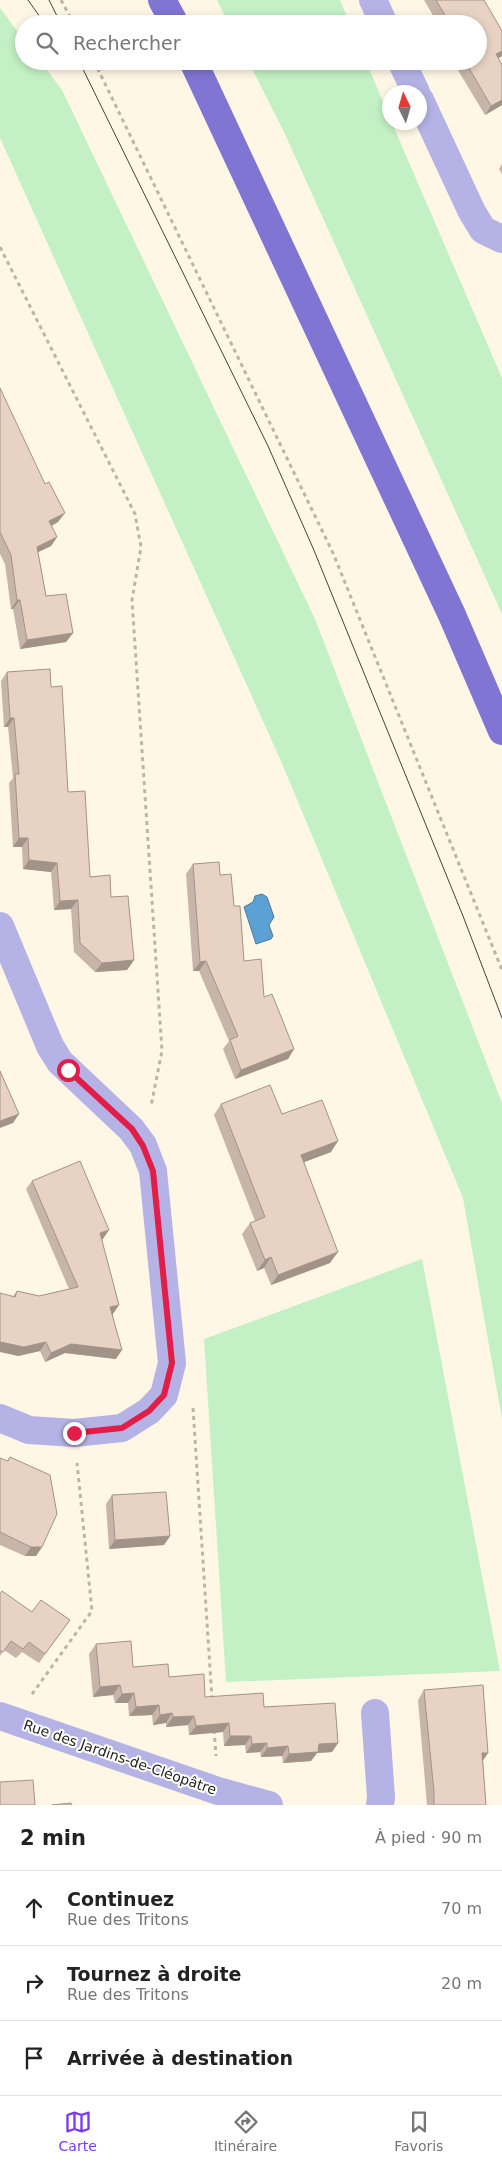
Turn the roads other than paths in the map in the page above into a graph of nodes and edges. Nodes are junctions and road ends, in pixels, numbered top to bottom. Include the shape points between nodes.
1 (162, 0) edge
2 (373, 0) edge
3 (170, 15) edge
4 (380, 15) edge
5 (197, 70) edge
6 (405, 70) edge
7 (413, 85) edge
8 (427, 115) edge
9 (502, 239) edge
10 (502, 731) edge
11 (0, 926) edge
12 (0, 1418) edge
13 (375, 1712) dead end
14 (7, 1719) edge
15 (269, 1805) edge
16 (380, 1805) edge

1 - 3 main road
2 - 4 street
5 - 10 main road via 452,615
6 - 7 street
8 - 9 street via 472,212 483,230
11 - 12 street via 50,1046 60,1062 132,1129 153,1171 172,1363 164,1395 149,1411 122,1428 74,1433 29,1430
13 - 16 street
14 - 15 street, Rue des Jardins-de-Cléopâtre via 218,1791

